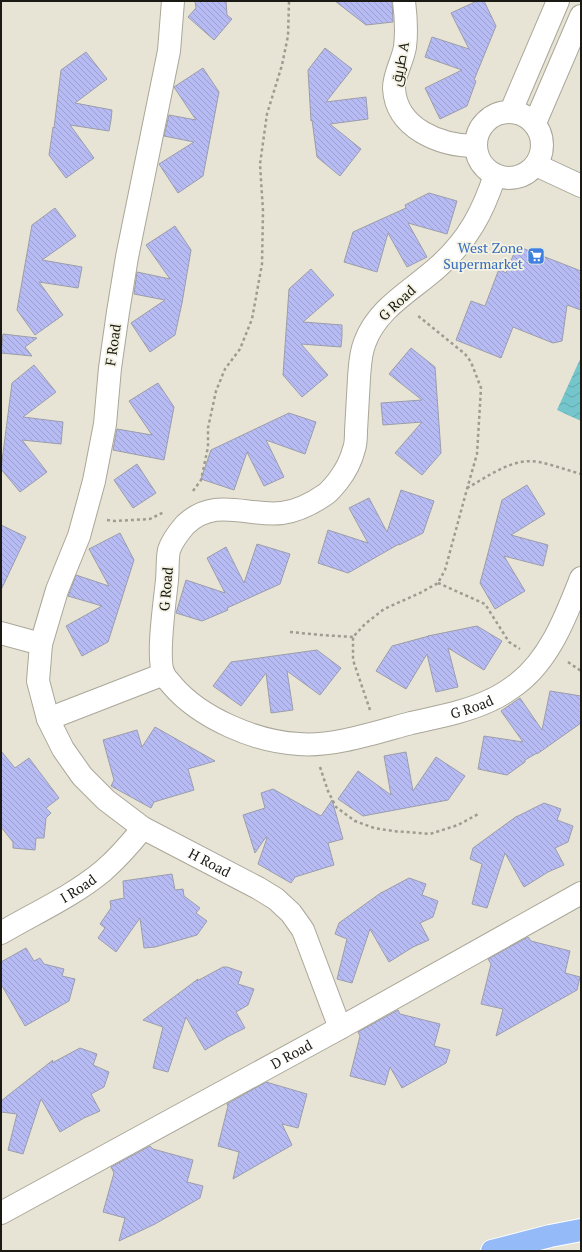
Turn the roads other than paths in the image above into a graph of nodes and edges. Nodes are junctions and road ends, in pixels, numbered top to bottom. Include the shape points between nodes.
1 (173, 1) edge
2 (404, 1) edge
3 (558, 1) edge
4 (581, 16) edge
5 (511, 111) junction
6 (535, 123) junction
7 (476, 146) junction
8 (536, 165) junction
9 (495, 175) junction
10 (581, 186) edge
11 (581, 578) edge
12 (1, 633) edge
13 (42, 644) junction
14 (164, 674) junction
15 (48, 719) junction
16 (143, 828) junction
17 (581, 893) edge
18 (1, 933) edge
19 (340, 1028) junction
20 (1, 1214) edge
21 (581, 1230) edge
22 (581, 1237) edge
23 (492, 1251) edge
24 (556, 1251) edge

1 - 13 street, F Road via 169,51 127,257 110,368 105,424 94,481 79,536 57,590
2 - 7 street, طريق A via 407,24 405,48 394,87 396,102 403,115 423,133 449,144
3 - 5 street
4 - 6 street
5 - 6 street via 528,117
5 - 7 street via 493,115 486,121 480,128
6 - 8 street via 541,135 543,148
7 - 9 street via 481,163
8 - 9 street via 522,176 503,178
8 - 10 street
9 - 14 street, G Road via 479,217 455,250 399,298 373,326 360,361 355,448 345,472 329,492 307,506 283,513 211,510 193,518 179,532 170,549 161,650
11 - 14 street, G Road via 555,636 538,663 518,684 493,700 465,710 335,742 300,745 263,738 226,724 202,712 181,695
12 - 13 street
13 - 15 street, H Road via 38,681
14 - 15 street
15 - 16 street, H Road via 63,749 82,776 106,800
16 - 18 street, I Road via 109,866 80,888
16 - 19 street, H Road via 258,888 276,899 291,913 303,930
17 - 19 street, D Road
19 - 20 street, D Road
21 - 23 highway
22 - 24 highway

